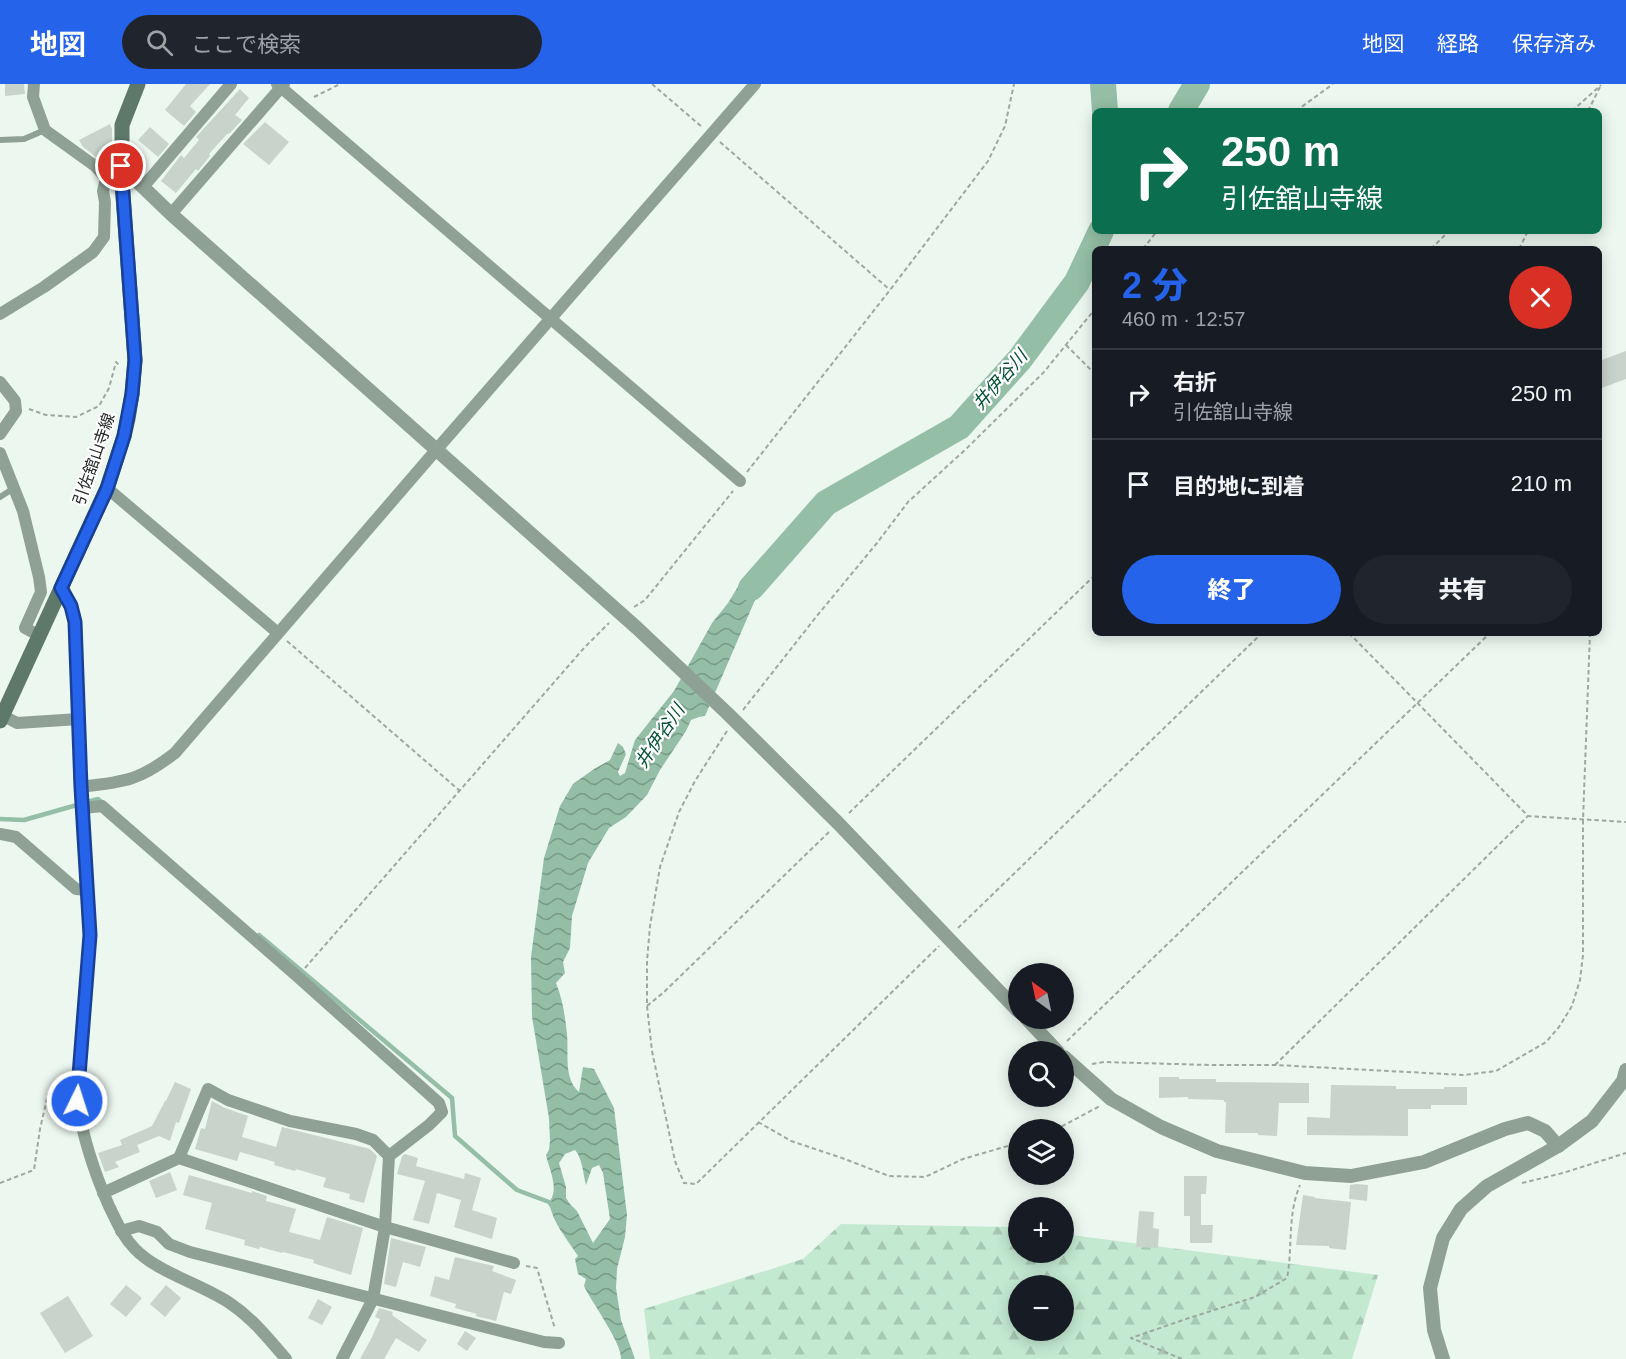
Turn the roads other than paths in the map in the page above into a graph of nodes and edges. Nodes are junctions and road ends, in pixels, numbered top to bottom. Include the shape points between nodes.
1 (34, 84) edge
2 (138, 84) edge
3 (231, 84) edge
4 (755, 84) edge
5 (281, 85) edge
6 (45, 130) junction
7 (0, 140) edge
8 (121, 166) junction
9 (106, 178) junction
10 (122, 183) junction
11 (143, 187) junction
12 (171, 214) junction
13 (0, 314) edge
14 (551, 319) junction
15 (0, 382) edge
16 (0, 434) edge
17 (436, 449) junction
18 (0, 453) edge
19 (740, 481) road end
20 (14, 488) junction
21 (107, 489) junction
22 (0, 497) edge
23 (61, 588) junction
24 (278, 633) junction
25 (40, 636) junction
26 (1, 717) edge
27 (79, 719) junction
28 (81, 787) junction
29 (83, 808) junction
30 (0, 834) edge
31 (87, 890) junction
32 (1008, 1000) edge
33 (1036, 1029) edge
34 (1048, 1041) edge
35 (1074, 1067) edge
36 (1626, 1070) edge
37 (1558, 1146) junction
38 (389, 1156) junction
39 (179, 1158) junction
40 (104, 1193) junction
41 (385, 1227) junction
42 (121, 1231) junction
43 (514, 1263) road end
44 (373, 1299) junction
45 (559, 1342) road end
46 (286, 1359) edge
47 (342, 1359) edge
48 (1443, 1359) edge

1 - 6 street via 33,97
2 - 8 main road, 引佐舘山寺線 via 122,125
3 - 11 street
4 - 14 street
5 - 12 street
5 - 14 street
6 - 7 lane via 24,139
6 - 9 street
8 - 10 main road, 引佐舘山寺線
8 - 11 street
9 - 10 street
9 - 13 street via 104,237 93,252
10 - 21 main road, 引佐舘山寺線 via 135,360 126,428
11 - 12 street
12 - 17 street
14 - 17 street
14 - 19 street
15 - 16 street via 15,401 16,411
17 - 24 street
17 - 32 street via 731,717
18 - 20 street
20 - 22 lane
20 - 25 street via 41,592 26,628
21 - 23 main road, 引佐舘山寺線
21 - 24 street
23 - 25 main road, 引佐舘山寺線
23 - 27 street via 75,622
24 - 28 street via 175,753 139,777
25 - 26 main road, 引佐舘山寺線
26 - 27 street via 17,723
27 - 28 street
28 - 29 street
29 - 31 street
29 - 38 street via 102,806 439,1103 442,1112
30 - 31 street via 16,837 76,890
31 - 40 street via 90,935 77,1101 89,1158
33 - 34 street
35 - 37 street via 1111,1099 1161,1127 1217,1151 1305,1173 1351,1176 1425,1162 1528,1123 1545,1131
36 - 37 street via 1623,1081 1592,1121
37 - 48 street via 1487,1186 1461,1209 1443,1238 1430,1288 1434,1330
38 - 39 street via 373,1140 290,1121 208,1089
38 - 41 street
39 - 40 street
39 - 41 street
40 - 42 street
41 - 43 street
41 - 44 street
42 - 44 street via 139,1226 190,1252
42 - 46 street via 136,1251 154,1263 231,1303 260,1327
44 - 45 street via 544,1342
44 - 47 street

